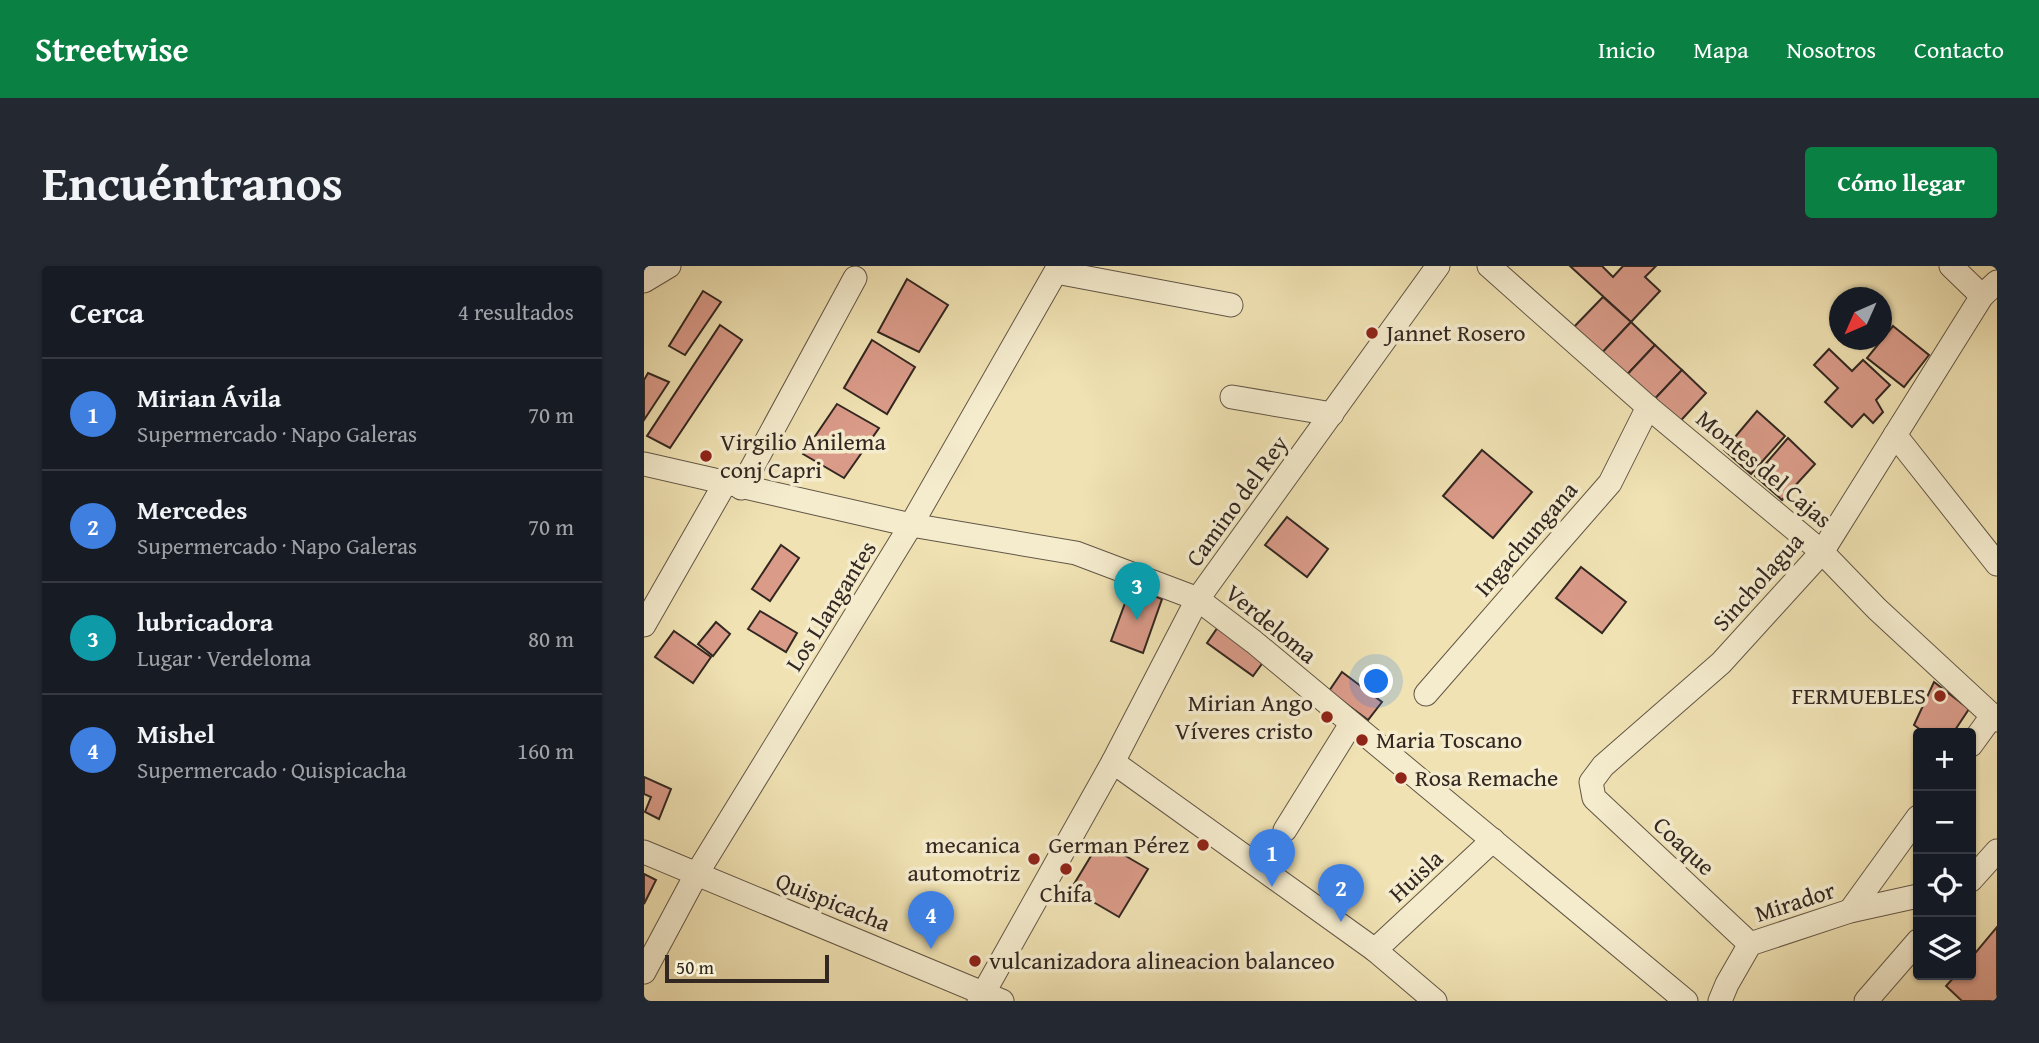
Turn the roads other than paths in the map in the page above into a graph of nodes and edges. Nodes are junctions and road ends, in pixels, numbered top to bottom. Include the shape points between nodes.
1 (669, 266) edge
2 (1438, 266) edge
3 (1489, 266) edge
4 (1951, 266) edge
5 (1058, 269) edge
6 (855, 278) dead end
7 (644, 281) edge
8 (1990, 289) edge
9 (1231, 305) dead end
10 (1232, 397) dead end
11 (1648, 407) junction
12 (1332, 414) junction
13 (1895, 435) junction
14 (644, 464) edge
15 (732, 486) junction
16 (911, 525) junction
17 (1822, 552) junction
18 (1997, 564) edge
19 (1197, 600) junction
20 (644, 625) edge
21 (1426, 694) dead end
22 (1994, 718) edge
23 (1351, 724) junction
24 (1976, 739) edge
25 (1113, 762) junction
26 (1591, 782) joint
27 (1913, 824) edge
28 (1285, 830) dead end
29 (1493, 840) junction
30 (1997, 851) edge
31 (644, 852) edge
32 (1976, 874) edge
33 (696, 875) junction
34 (1913, 897) edge
35 (1850, 911) junction
36 (1750, 944) junction
37 (1913, 947) edge
38 (1375, 950) junction
39 (644, 972) edge
40 (988, 998) edge
41 (1435, 1001) edge
42 (1686, 1001) edge
43 (1720, 1001) edge
44 (1867, 1001) edge

1 - 7 street
2 - 12 street, Camino del Rey
3 - 11 street, Montes del Cajas
4 - 8 street
5 - 9 street
5 - 16 street, Los Llangantes
6 - 15 street
8 - 13 street, Sincholagua
10 - 12 street
11 - 17 street, Montes del Cajas
11 - 21 street, Ingachungana via 1610,483
12 - 19 street, Camino del Rey
13 - 17 street, Sincholagua
13 - 18 street
14 - 15 street, Verdeloma
15 - 16 street, Verdeloma
15 - 20 street
16 - 19 street, Verdeloma via 1076,553
16 - 33 street, Los Llangantes
17 - 22 street, Montes del Cajas
17 - 26 street, Sincholagua via 1721,663 1603,766
19 - 23 street, Verdeloma
19 - 25 street, Camino del Rey
22 - 24 street
23 - 28 street
23 - 29 street, Verdeloma
25 - 38 street
25 - 40 street, Camino del Rey
26 - 36 street, Coaque via 1594,798
27 - 35 street
29 - 38 street, Huisla
29 - 42 street, Verdeloma
30 - 32 street
31 - 33 street, Quispicacha
33 - 39 street, Los Llangantes
33 - 40 street, Quispicacha
34 - 35 street, Mirador
35 - 36 street, Mirador
36 - 43 street, Mirador
37 - 44 street
38 - 41 street

